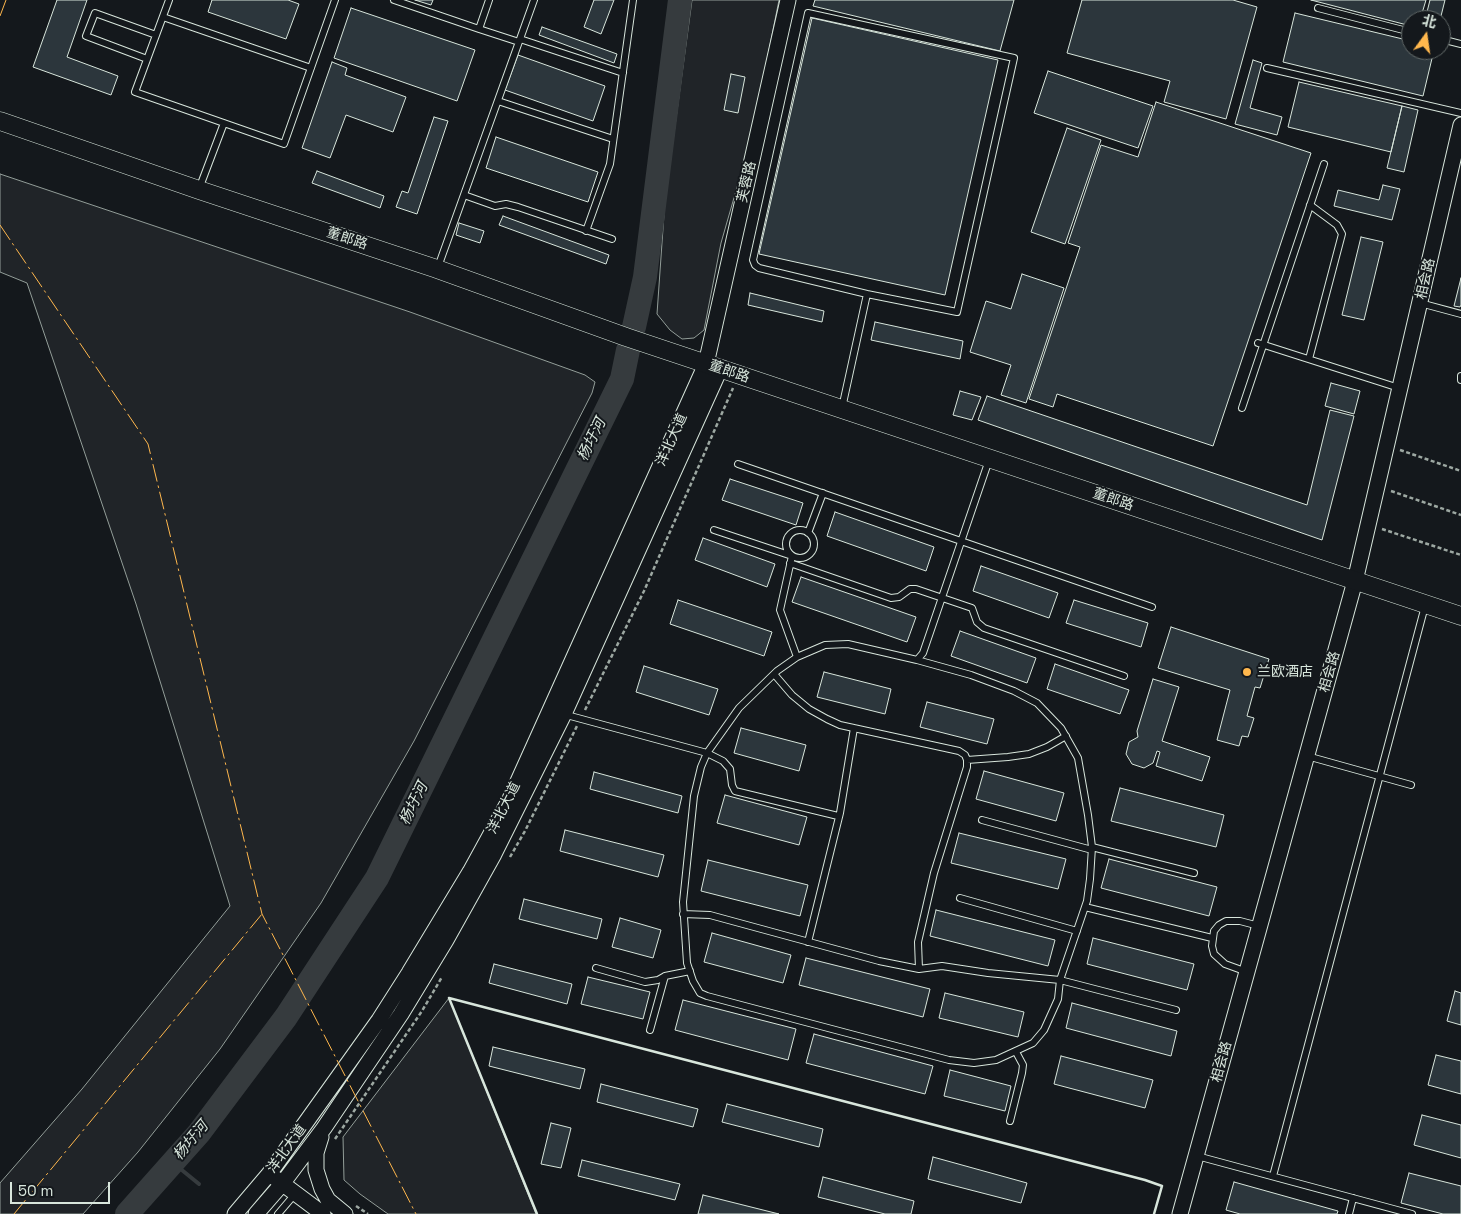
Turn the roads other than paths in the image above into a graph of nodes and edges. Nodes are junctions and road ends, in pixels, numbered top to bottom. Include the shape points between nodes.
1 (169, 0) edge
2 (335, 0) edge
3 (394, 0) edge
4 (488, 0) edge
5 (534, 0) edge
6 (633, 0) edge
7 (788, 0) edge
8 (1318, 8) dead end
9 (163, 17) junction
10 (479, 29) junction
11 (1401, 29) edge
12 (156, 35) junction
13 (520, 40) junction
14 (148, 59) junction
15 (311, 68) junction
16 (1267, 68) dead end
17 (623, 73) junction
18 (498, 101) junction
19 (1461, 113) edge
20 (0, 121) edge
21 (224, 124) junction
22 (1461, 125) edge
23 (613, 139) junction
24 (1324, 164) dead end
25 (199, 190) junction
26 (464, 195) junction
27 (1310, 206) junction
28 (586, 231) junction
29 (612, 240) dead end
30 (437, 269) junction
31 (867, 294) junction
32 (1420, 303) junction
33 (1461, 314) edge
34 (1261, 344) junction
35 (1308, 359) junction
36 (713, 366) junction
37 (1461, 376) edge
38 (1461, 380) edge
39 (1400, 389) junction
40 (1242, 408) dead end
41 (842, 410) junction
42 (989, 459) junction
43 (738, 464) dead end
44 (823, 493) junction
45 (714, 530) dead end
46 (808, 533) junction
47 (961, 541) junction
48 (792, 556) junction
49 (790, 563) junction
50 (1356, 581) junction
51 (942, 598) junction
52 (1426, 605) junction
53 (1152, 607) dead end
54 (1461, 616) edge
55 (797, 657) junction
56 (917, 660) junction
57 (774, 674) junction
58 (1124, 676) dead end
59 (557, 712) junction
60 (854, 728) junction
61 (1066, 736) junction
62 (707, 753) junction
63 (1307, 756) junction
64 (967, 760) junction
65 (1380, 776) junction
66 (1410, 785) dead end
67 (838, 816) junction
68 (982, 820) dead end
69 (1092, 849) junction
70 (1194, 872) dead end
71 (960, 898) dead end
72 (1085, 907) junction
73 (683, 914) junction
74 (1260, 926) junction
75 (1076, 932) junction
76 (1212, 938) junction
77 (808, 942) junction
78 (596, 968) dead end
79 (919, 969) junction
80 (690, 971) junction
81 (1247, 972) junction
82 (665, 976) junction
83 (1060, 980) junction
84 (1176, 1010) dead end
85 (650, 1030) dead end
86 (1016, 1052) junction
87 (1010, 1121) dead end
88 (324, 1128) junction
89 (1196, 1155) junction
90 (269, 1174) junction
91 (1273, 1176) junction
92 (283, 1182) junction
93 (295, 1194) junction
94 (1353, 1198) junction
95 (325, 1207) edge
96 (235, 1214) edge
97 (256, 1214) edge
98 (278, 1214) edge
99 (344, 1214) edge
100 (1180, 1214) edge
101 (1349, 1214) edge
102 (1412, 1214) edge

1 - 9 lane
2 - 15 lane
3 - 10 lane
4 - 10 lane
5 - 13 lane
6 - 17 lane
7 - 36 street, 芙蓉路
8 - 11 lane
9 - 12 lane
9 - 15 lane
10 - 13 lane
12 - 14 lane
12 - 14 lane via 95,13 86,36
13 - 17 lane
13 - 18 lane
14 - 21 lane via 135,92
15 - 21 lane via 284,144
16 - 19 lane
17 - 23 lane
18 - 23 lane
18 - 26 lane
20 - 25 main road, 董郎路
21 - 25 lane
22 - 32 street, 相会路
23 - 28 lane via 610,164
24 - 27 lane
25 - 30 main road, 董郎路
26 - 28 lane via 495,206 518,206
26 - 30 lane
27 - 34 lane
27 - 35 lane via 1338,225 1342,234
28 - 29 lane
30 - 36 main road, 董郎路
31 - 31 lane via 957,312 1014,58 808,13 753,260 759,268
31 - 41 lane
32 - 33 lane
32 - 39 street, 相会路
34 - 35 lane
34 - 40 lane
35 - 39 lane
36 - 41 main road, 董郎路
36 - 59 street, 洋北大道
37 - 38 lane
39 - 50 street, 相会路
41 - 42 main road, 董郎路
42 - 47 lane
42 - 50 main road, 董郎路
43 - 44 lane
44 - 46 lane
44 - 47 lane
45 - 48 lane
46 - 48 lane via 812,538 812,551 801,558
46 - 48 lane via 797,531 789,536 786,544
47 - 51 lane
47 - 53 lane
48 - 49 lane
49 - 51 lane via 891,598 898,598 910,589
49 - 55 lane via 780,610
50 - 52 main road, 董郎路
50 - 63 street, 相会路
51 - 56 lane via 923,652
51 - 58 lane via 972,608 977,622 984,628
52 - 54 main road, 董郎路
52 - 65 lane
55 - 56 lane via 825,645 848,644
55 - 57 lane
56 - 61 lane via 1014,691 1038,704
57 - 60 lane via 809,709 840,725
57 - 62 lane via 739,708
59 - 62 lane
59 - 88 street, 洋北大道 via 494,854 446,940 402,1014
59 - 90 street, 洋北大道 via 451,904 379,1020
60 - 64 lane via 959,751
60 - 67 lane
61 - 64 lane via 1029,754
61 - 69 lane via 1078,758
62 - 67 lane via 724,761 730,769 735,791
62 - 73 lane via 694,796
63 - 65 lane
63 - 74 street, 相会路
64 - 79 lane via 918,942
65 - 66 lane
65 - 91 lane
67 - 77 lane
68 - 69 lane
69 - 70 lane
69 - 72 lane
71 - 75 lane
72 - 75 lane
72 - 76 lane
73 - 77 lane via 710,915
73 - 80 lane
74 - 76 lane via 1226,920 1214,931
74 - 81 street, 相会路
75 - 83 lane
76 - 81 lane via 1214,954 1224,964
77 - 79 lane
78 - 82 lane via 645,982
79 - 83 lane via 942,966
80 - 82 lane
80 - 86 lane via 700,992 707,996 949,1060 974,1063 996,1060
81 - 89 street, 相会路
82 - 85 lane
83 - 84 lane
83 - 86 lane via 1058,999 1044,1030 1033,1043
86 - 87 lane via 1023,1065
88 - 92 street, 洋北大道
88 - 95 street via 316,1153 316,1170
89 - 91 lane
89 - 100 street, 相会路
90 - 92 street
90 - 96 street, 洋北大道
91 - 94 lane
92 - 93 street
92 - 95 street
92 - 97 street, 洋北大道
93 - 95 street
93 - 98 lane
94 - 101 lane
94 - 102 lane
95 - 99 street

